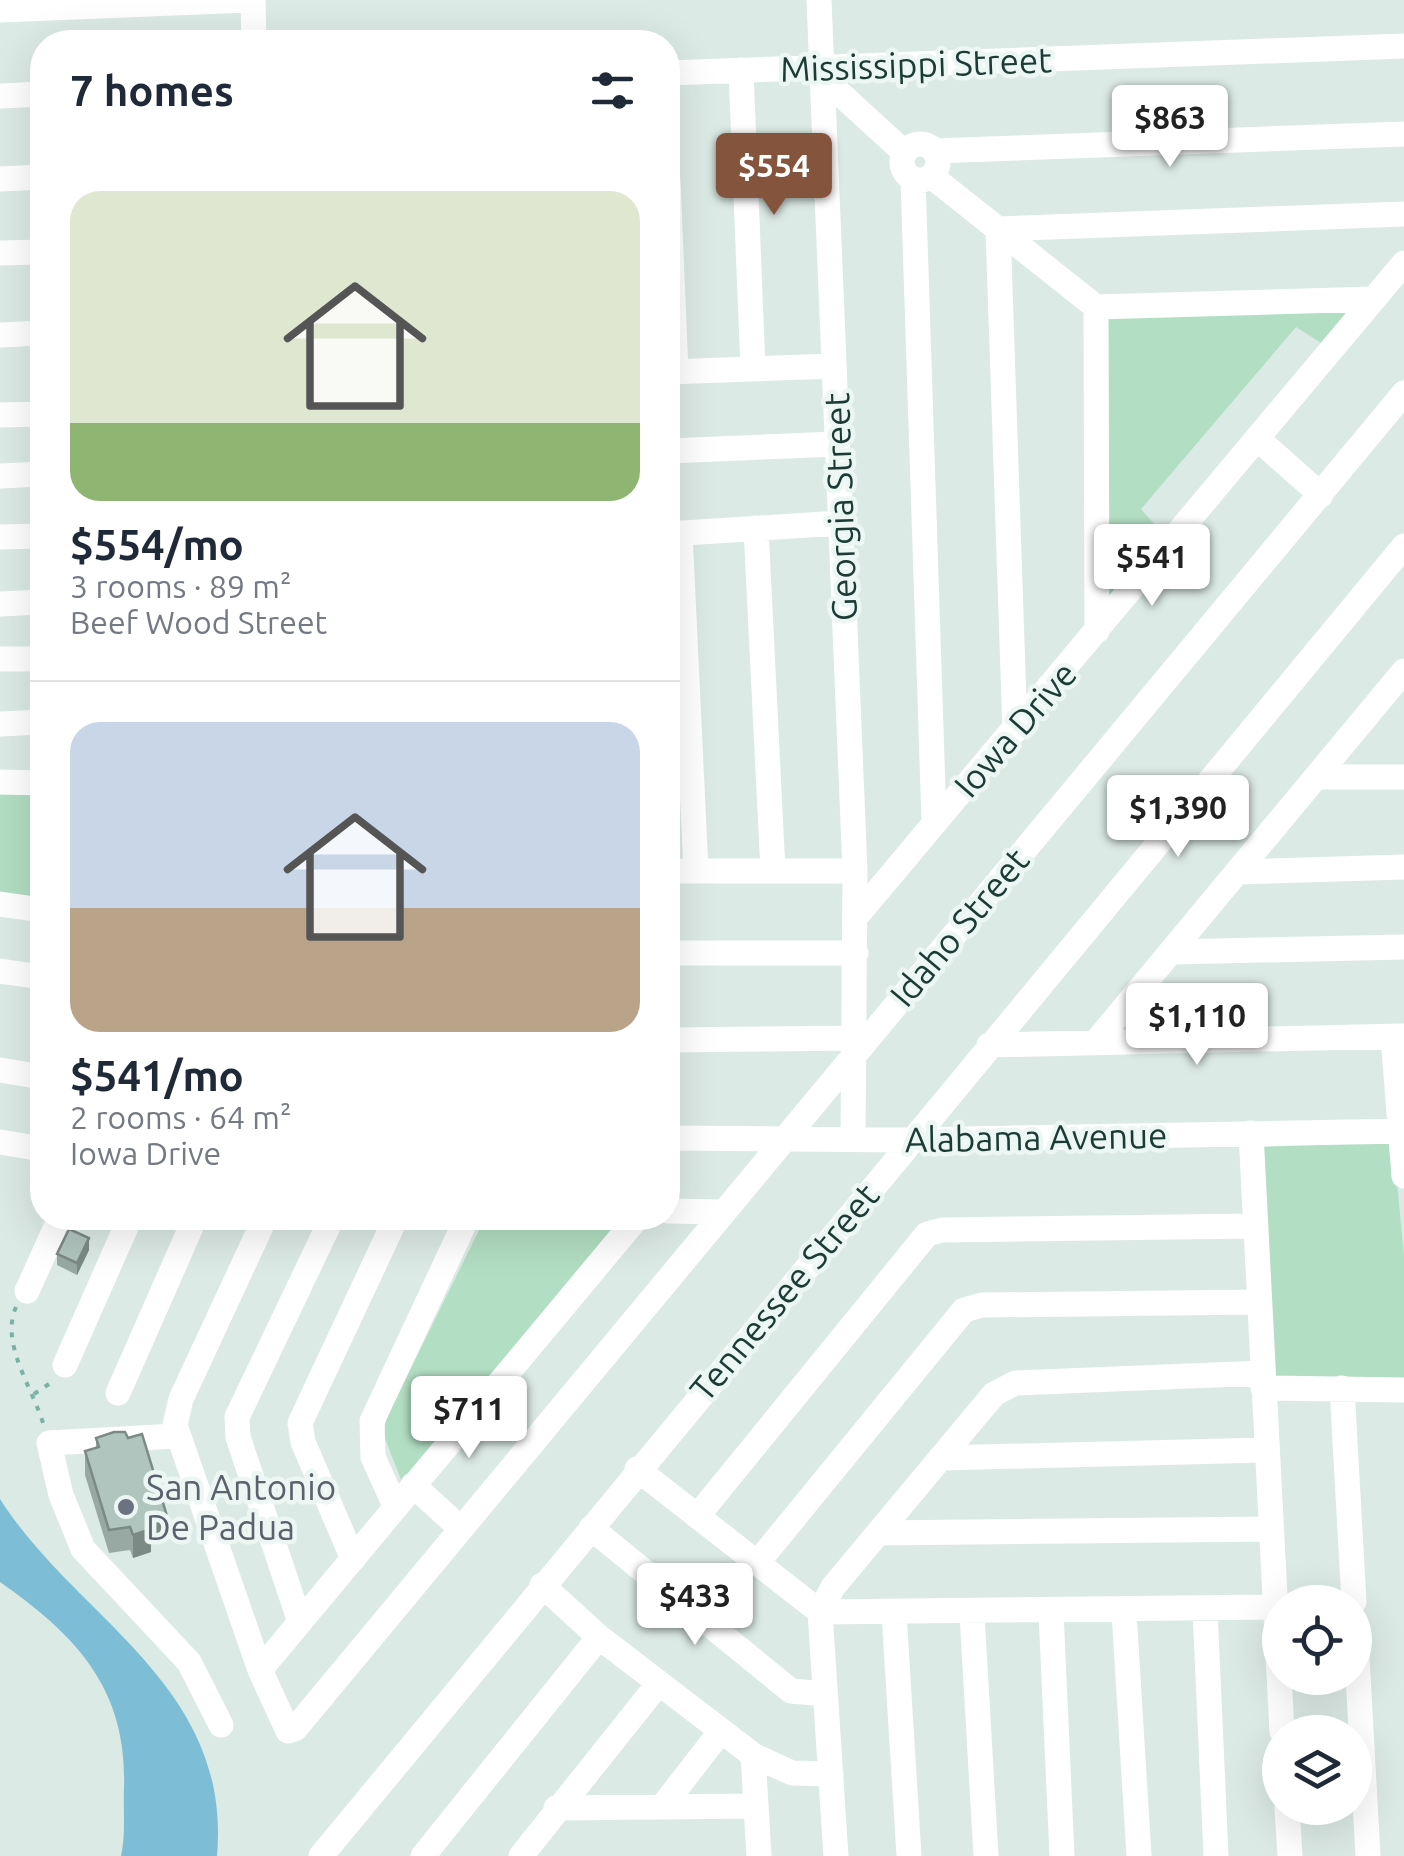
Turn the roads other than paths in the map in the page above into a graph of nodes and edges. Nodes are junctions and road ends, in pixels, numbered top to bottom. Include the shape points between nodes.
1 (225, 0) edge
2 (250, 0) edge
3 (820, 0) edge
4 (136, 2) edge
5 (52, 4) edge
6 (0, 10) edge
7 (253, 30) edge
8 (1404, 46) edge
9 (740, 70) junction
10 (680, 72) edge
11 (822, 72) junction
12 (30, 95) edge
13 (0, 96) edge
14 (1404, 134) edge
15 (926, 169) junction
16 (30, 177) edge
17 (0, 178) edge
18 (1404, 214) edge
19 (998, 230) junction
20 (30, 252) edge
21 (0, 253) edge
22 (1404, 263) edge
23 (1374, 300) junction
24 (1096, 306) junction
25 (30, 334) edge
26 (0, 335) edge
27 (834, 366) junction
28 (753, 368) junction
29 (680, 372) edge
30 (1404, 394) edge
31 (30, 414) edge
32 (0, 415) edge
33 (1258, 439) junction
34 (837, 444) junction
35 (680, 451) edge
36 (30, 475) edge
37 (0, 476) edge
38 (1320, 495) junction
39 (840, 524) junction
40 (756, 528) junction
41 (680, 534) edge
42 (30, 536) edge
43 (0, 537) edge
44 (1402, 554) edge
45 (30, 603) edge
46 (0, 604) edge
47 (680, 626) edge
48 (1098, 632) junction
49 (30, 659) edge
50 (0, 660) edge
51 (1404, 671) edge
52 (30, 723) edge
53 (0, 724) edge
54 (1015, 731) junction
55 (1316, 777) junction
56 (1404, 777) edge
57 (0, 782) edge
58 (30, 783) edge
59 (934, 821) junction
60 (1404, 867) edge
61 (680, 871) edge
62 (696, 871) junction
63 (773, 871) junction
64 (855, 872) junction
65 (1237, 872) junction
66 (0, 904) edge
67 (30, 908) edge
68 (855, 918) junction
69 (1404, 947) edge
70 (1170, 952) junction
71 (680, 953) edge
72 (856, 953) junction
73 (0, 971) edge
74 (30, 976) edge
75 (856, 1036) junction
76 (1399, 1036) edge
77 (680, 1040) edge
78 (1095, 1042) junction
79 (989, 1045) junction
80 (0, 1070) edge
81 (30, 1075) edge
82 (1402, 1132) edge
83 (1251, 1133) junction
84 (680, 1138) edge
85 (783, 1139) junction
86 (861, 1139) junction
87 (910, 1140) junction
88 (0, 1142) edge
89 (30, 1147) edge
90 (1404, 1176) edge
91 (680, 1212) edge
92 (721, 1212) junction
93 (1255, 1226) junction
94 (55, 1230) edge
95 (125, 1230) edge
96 (190, 1230) edge
97 (259, 1230) edge
98 (326, 1230) edge
99 (390, 1230) edge
100 (461, 1230) edge
101 (626, 1230) edge
102 (27, 1291) road end
103 (1259, 1302) junction
104 (65, 1365) dead end
105 (1263, 1381) junction
106 (1342, 1388) junction
107 (1404, 1390) edge
108 (118, 1393) dead end
109 (176, 1436) junction
110 (1265, 1450) junction
111 (940, 1458) junction
112 (637, 1469) junction
113 (414, 1485) junction
114 (395, 1506) junction
115 (699, 1514) junction
116 (460, 1528) junction
117 (591, 1528) junction
118 (1271, 1529) junction
119 (878, 1533) junction
120 (353, 1559) junction
121 (758, 1562) junction
122 (1273, 1585) edge
123 (1353, 1585) edge
124 (542, 1586) junction
125 (1262, 1608) edge
126 (1205, 1609) junction
127 (820, 1612) junction
128 (1051, 1612) junction
129 (1124, 1612) junction
130 (894, 1613) junction
131 (972, 1614) junction
132 (300, 1622) junction
133 (599, 1637) junction
134 (260, 1670) junction
135 (659, 1683) junction
136 (825, 1694) junction
137 (1359, 1695) edge
138 (220, 1724) dead end
139 (721, 1731) junction
140 (753, 1755) junction
141 (831, 1774) junction
142 (756, 1806) junction
143 (662, 1807) junction
144 (556, 1808) junction
145 (1288, 1825) edge
146 (321, 1856) edge
147 (423, 1856) edge
148 (520, 1856) edge
149 (760, 1856) edge
150 (836, 1856) edge
151 (909, 1856) edge
152 (986, 1856) edge
153 (1062, 1856) edge
154 (1140, 1856) edge
155 (1216, 1856) edge
156 (1290, 1856) edge
157 (1368, 1856) edge

1 - 2 street
1 - 4 street
2 - 7 street
3 - 11 street, Georgia Street
4 - 5 street
5 - 6 street
8 - 11 street, Mississippi Street
9 - 10 street, Mississippi Street
9 - 11 street, Mississippi Street
9 - 28 street
11 - 15 street via 905,152 903,168
11 - 27 street, Georgia Street
12 - 13 street
14 - 15 street
15 - 19 street
15 - 59 street
16 - 17 street
18 - 19 street
19 - 24 street
19 - 54 street
20 - 21 street
22 - 23 street, Iowa Drive
23 - 24 street
23 - 33 street, Iowa Drive
24 - 48 street
25 - 26 street
27 - 28 street
27 - 34 street, Georgia Street
28 - 29 street
30 - 38 street, Idaho Street
31 - 32 street
33 - 38 street
33 - 48 street, Iowa Drive
34 - 35 street
34 - 39 street, Georgia Street
36 - 37 street
38 - 75 street, Idaho Street
39 - 40 street
39 - 64 street, Georgia Street
40 - 41 street
40 - 63 street
42 - 43 street
44 - 79 street, Tennessee Street
45 - 46 street
47 - 62 street
48 - 54 street, Iowa Drive
49 - 50 street
51 - 55 street
52 - 53 street
54 - 59 street, Iowa Drive
55 - 56 street
55 - 65 street
57 - 58 street
59 - 68 street, Iowa Drive
60 - 65 street
61 - 62 street
62 - 63 street
63 - 64 street
64 - 68 street, Georgia Street
65 - 70 street
66 - 67 street
68 - 72 street, Georgia Street
69 - 70 street
70 - 78 street
71 - 72 street
72 - 75 street, Georgia Street
73 - 74 street
75 - 77 street
75 - 85 street, Idaho Street
75 - 86 street, Georgia Street
76 - 78 street
76 - 82 street
78 - 79 street
79 - 87 street, Tennessee Street
80 - 81 street
82 - 83 street, Alabama Avenue
82 - 90 street
83 - 87 street, Alabama Avenue
83 - 93 street
84 - 85 street, Alabama Avenue
85 - 86 street, Alabama Avenue
85 - 92 street, Idaho Street
86 - 87 street, Alabama Avenue
87 - 112 street, Tennessee Street
88 - 89 street
91 - 92 street
92 - 116 street, Idaho Street
93 - 103 street
93 - 115 street via 927,1234
94 - 102 street
95 - 104 street
96 - 108 street
97 - 109 street via 180,1400
98 - 132 street via 237,1417
99 - 120 street via 300,1424
100 - 114 street via 372,1422 369,1442
101 - 113 street
103 - 105 street
103 - 121 street via 964,1310
105 - 106 street
105 - 110 street
105 - 111 street via 1006,1385
106 - 107 street
106 - 123 street
109 - 134 street
109 - 138 street via 49,1443 60,1495 83,1549 188,1662
110 - 111 street
110 - 118 street
111 - 119 street
112 - 115 street
112 - 117 street, Tennessee Street
113 - 114 street
113 - 116 street
114 - 120 street
115 - 121 street
116 - 134 street, Idaho Street via 295,1729 288,1731
117 - 124 street, Tennessee Street
117 - 136 street via 791,1691
118 - 119 street
118 - 122 street
119 - 127 street
120 - 132 street
121 - 127 street
124 - 133 street
124 - 146 street, Tennessee Street
125 - 126 street
126 - 129 street
126 - 155 street
127 - 130 street
127 - 136 street
128 - 129 street
128 - 131 street
128 - 153 street
129 - 154 street
130 - 131 street
130 - 151 street
131 - 152 street
132 - 134 street
133 - 135 street
133 - 147 street
135 - 139 street
135 - 144 street
136 - 141 street
137 - 157 street
139 - 140 street
139 - 143 street
140 - 141 street via 792,1772
140 - 142 street
141 - 150 street
142 - 143 street
142 - 149 street
143 - 144 street
144 - 148 street
145 - 156 street

